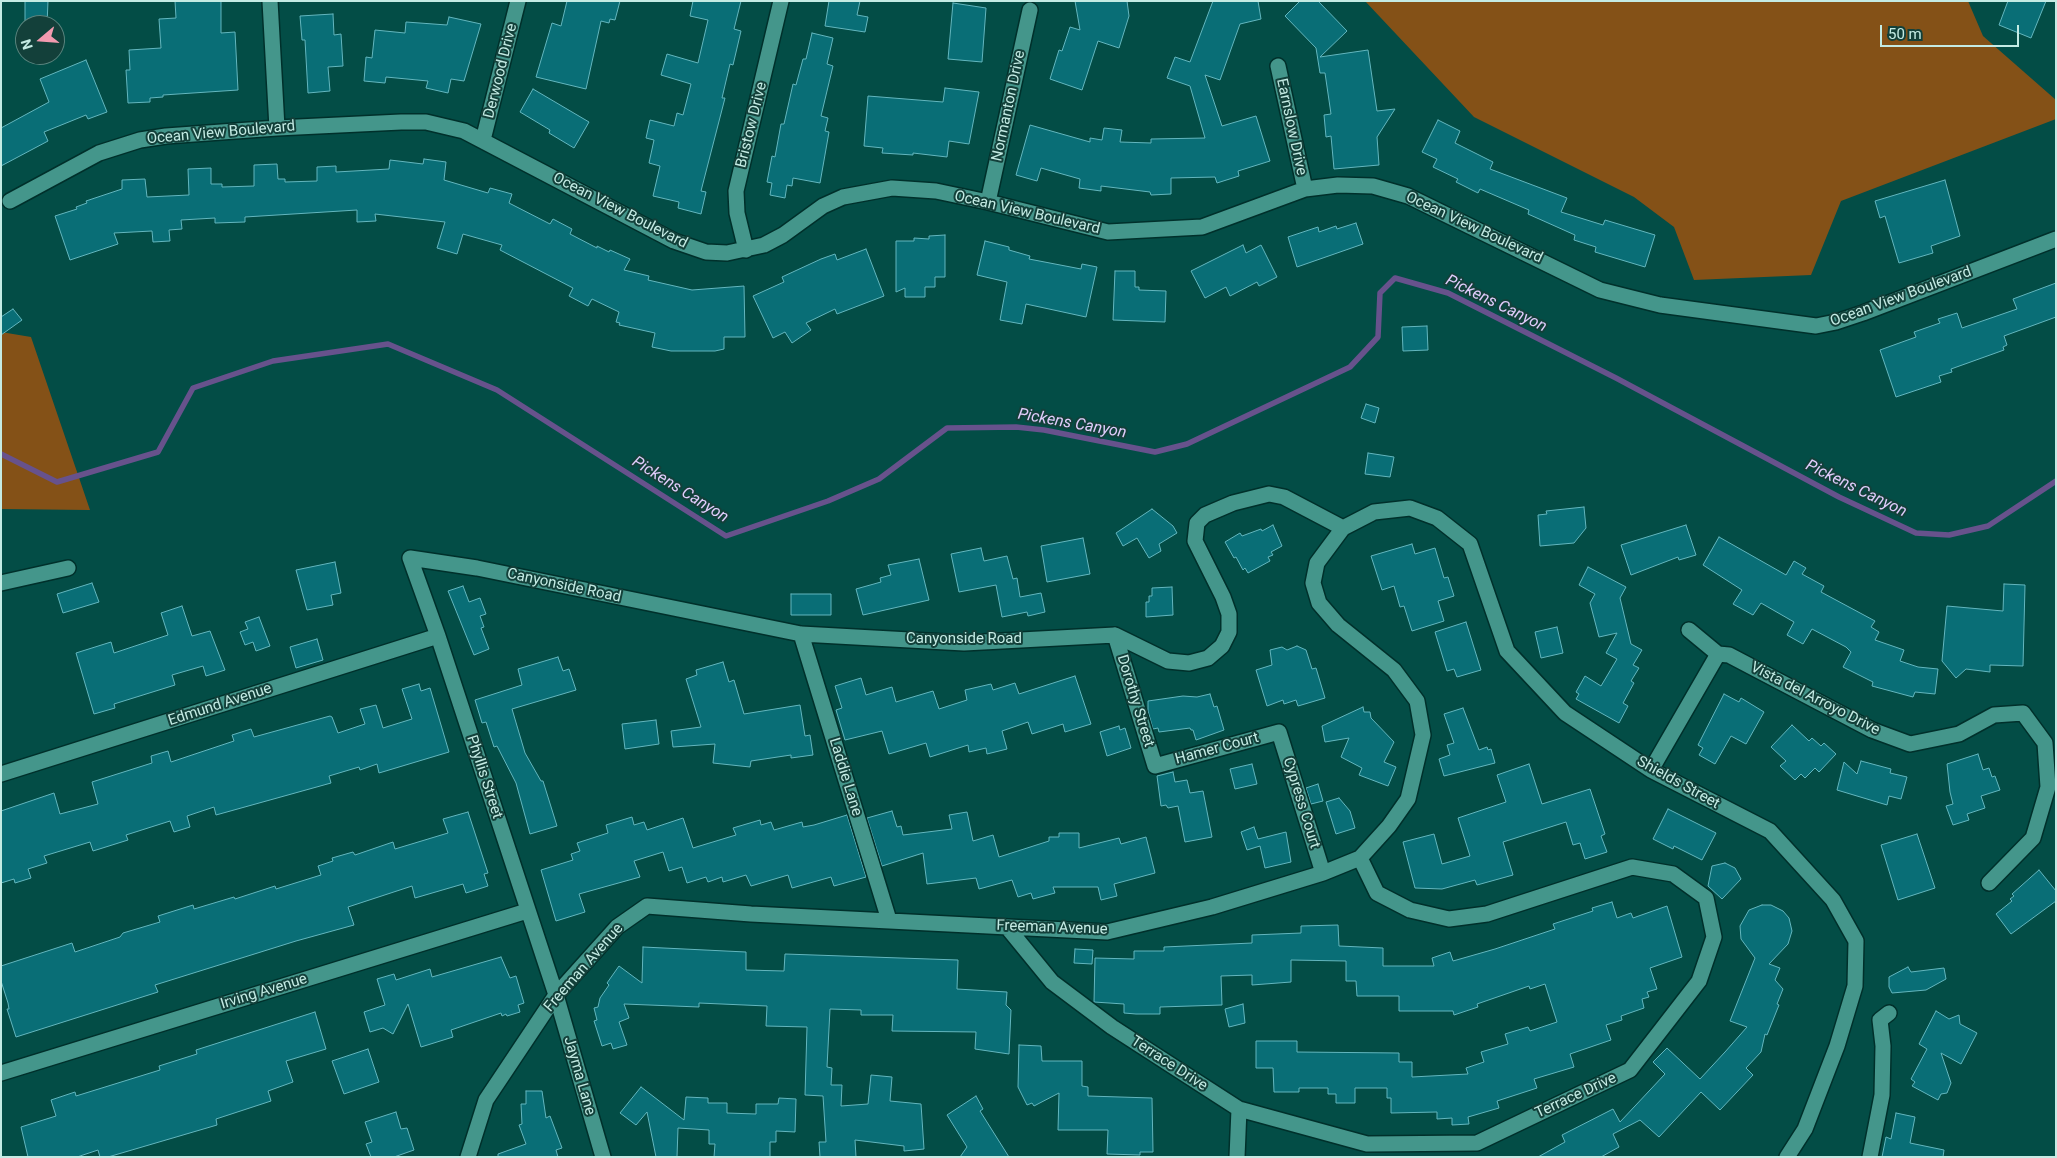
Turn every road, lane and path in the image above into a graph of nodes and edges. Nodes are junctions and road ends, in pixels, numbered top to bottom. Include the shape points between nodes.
1 (270, 1) edge
2 (518, 1) edge
3 (782, 1) edge
4 (1030, 10) dead end
5 (1278, 66) dead end
6 (277, 128) junction
7 (483, 140) junction
8 (1305, 189) junction
9 (10, 201) dead end
10 (988, 202) junction
11 (2056, 239) edge
12 (746, 250) junction
13 (1343, 528) junction
14 (410, 558) joint
15 (68, 568) dead end
16 (1, 583) edge
17 (1690, 630) dead end
18 (801, 634) junction
19 (1116, 635) junction
20 (438, 636) junction
21 (1718, 654) junction
22 (1279, 732) joint
23 (1155, 766) joint
24 (1651, 770) junction
25 (1, 774) edge
26 (1360, 858) junction
27 (1323, 874) junction
28 (1988, 883) dead end
29 (527, 911) junction
30 (889, 920) junction
31 (1008, 927) junction
32 (556, 996) junction
33 (1889, 1014) dead end
34 (1, 1074) edge
35 (1239, 1109) junction
36 (468, 1157) edge
37 (603, 1157) edge
38 (1237, 1157) edge
39 (1787, 1157) edge
40 (1870, 1157) edge

1 - 6 street
2 - 7 street, Derwood Drive
3 - 12 street, Bristow Drive via 736,191 737,213
4 - 10 street, Normanton Drive
5 - 8 street, Earnslow Drive
6 - 7 street, Ocean View Boulevard via 426,122 464,131
6 - 9 street, Ocean View Boulevard via 166,136 129,143 99,153
7 - 12 street, Ocean View Boulevard via 674,241 706,252
8 - 10 street, Ocean View Boulevard via 1202,227 1162,230 1108,232
8 - 11 street, Ocean View Boulevard via 1338,185 1372,186 1408,196 1600,290 1626,298 1816,326 1863,313
10 - 12 street, Ocean View Boulevard via 912,189 869,190 823,206 783,235
13 - 19 street, Canyonside Road via 1284,497 1268,494 1214,510 1197,524 1195,541 1229,614 1228,632 1222,646 1208,658 1189,663 1168,661
13 - 24 street, Shields Street via 1374,512 1410,508 1437,518 1470,544 1508,651 1565,713
13 - 26 street, Freeman Avenue via 1317,563 1313,583 1319,603 1338,625 1394,670 1417,701 1423,735 1408,799 1390,826
14 - 18 street, Canyonside Road via 476,568
14 - 20 street, Phyllis Street
15 - 16 street
17 - 21 street
18 - 19 street, Canyonside Road via 964,643
18 - 30 street, Laddie Lane
19 - 23 street, Dorothy Street
20 - 25 street, Edmund Avenue
20 - 29 street, Phyllis Street
21 - 24 street
21 - 28 street, Vista del Arroyo Drive via 1729,655 1872,730 1910,744 1959,734 1994,715 2023,714 2045,743 2048,788 2033,838
22 - 23 street, Hamer Court
22 - 27 street, Cypress Court
24 - 39 street, Shields Street via 1770,831 1833,900 1856,941 1855,986 1837,1046 1805,1129
26 - 27 street, Freeman Avenue
26 - 35 street, Terrace Drive via 1377,893 1410,910 1449,919 1487,914 1632,867 1673,874 1706,898 1714,937 1699,981 1630,1070 1477,1143 1367,1144
27 - 31 street, Freeman Avenue via 1212,907 1107,932
29 - 32 street, Phyllis Street
29 - 34 street, Irving Avenue
30 - 31 street, Freeman Avenue
30 - 32 street, Freeman Avenue via 647,906 617,927
31 - 35 street, Terrace Drive via 1052,982 1112,1027
32 - 36 street, Freeman Avenue via 486,1100
32 - 37 street, Jayma Lane
33 - 40 street via 1880,1020 1882,1095
35 - 38 street

